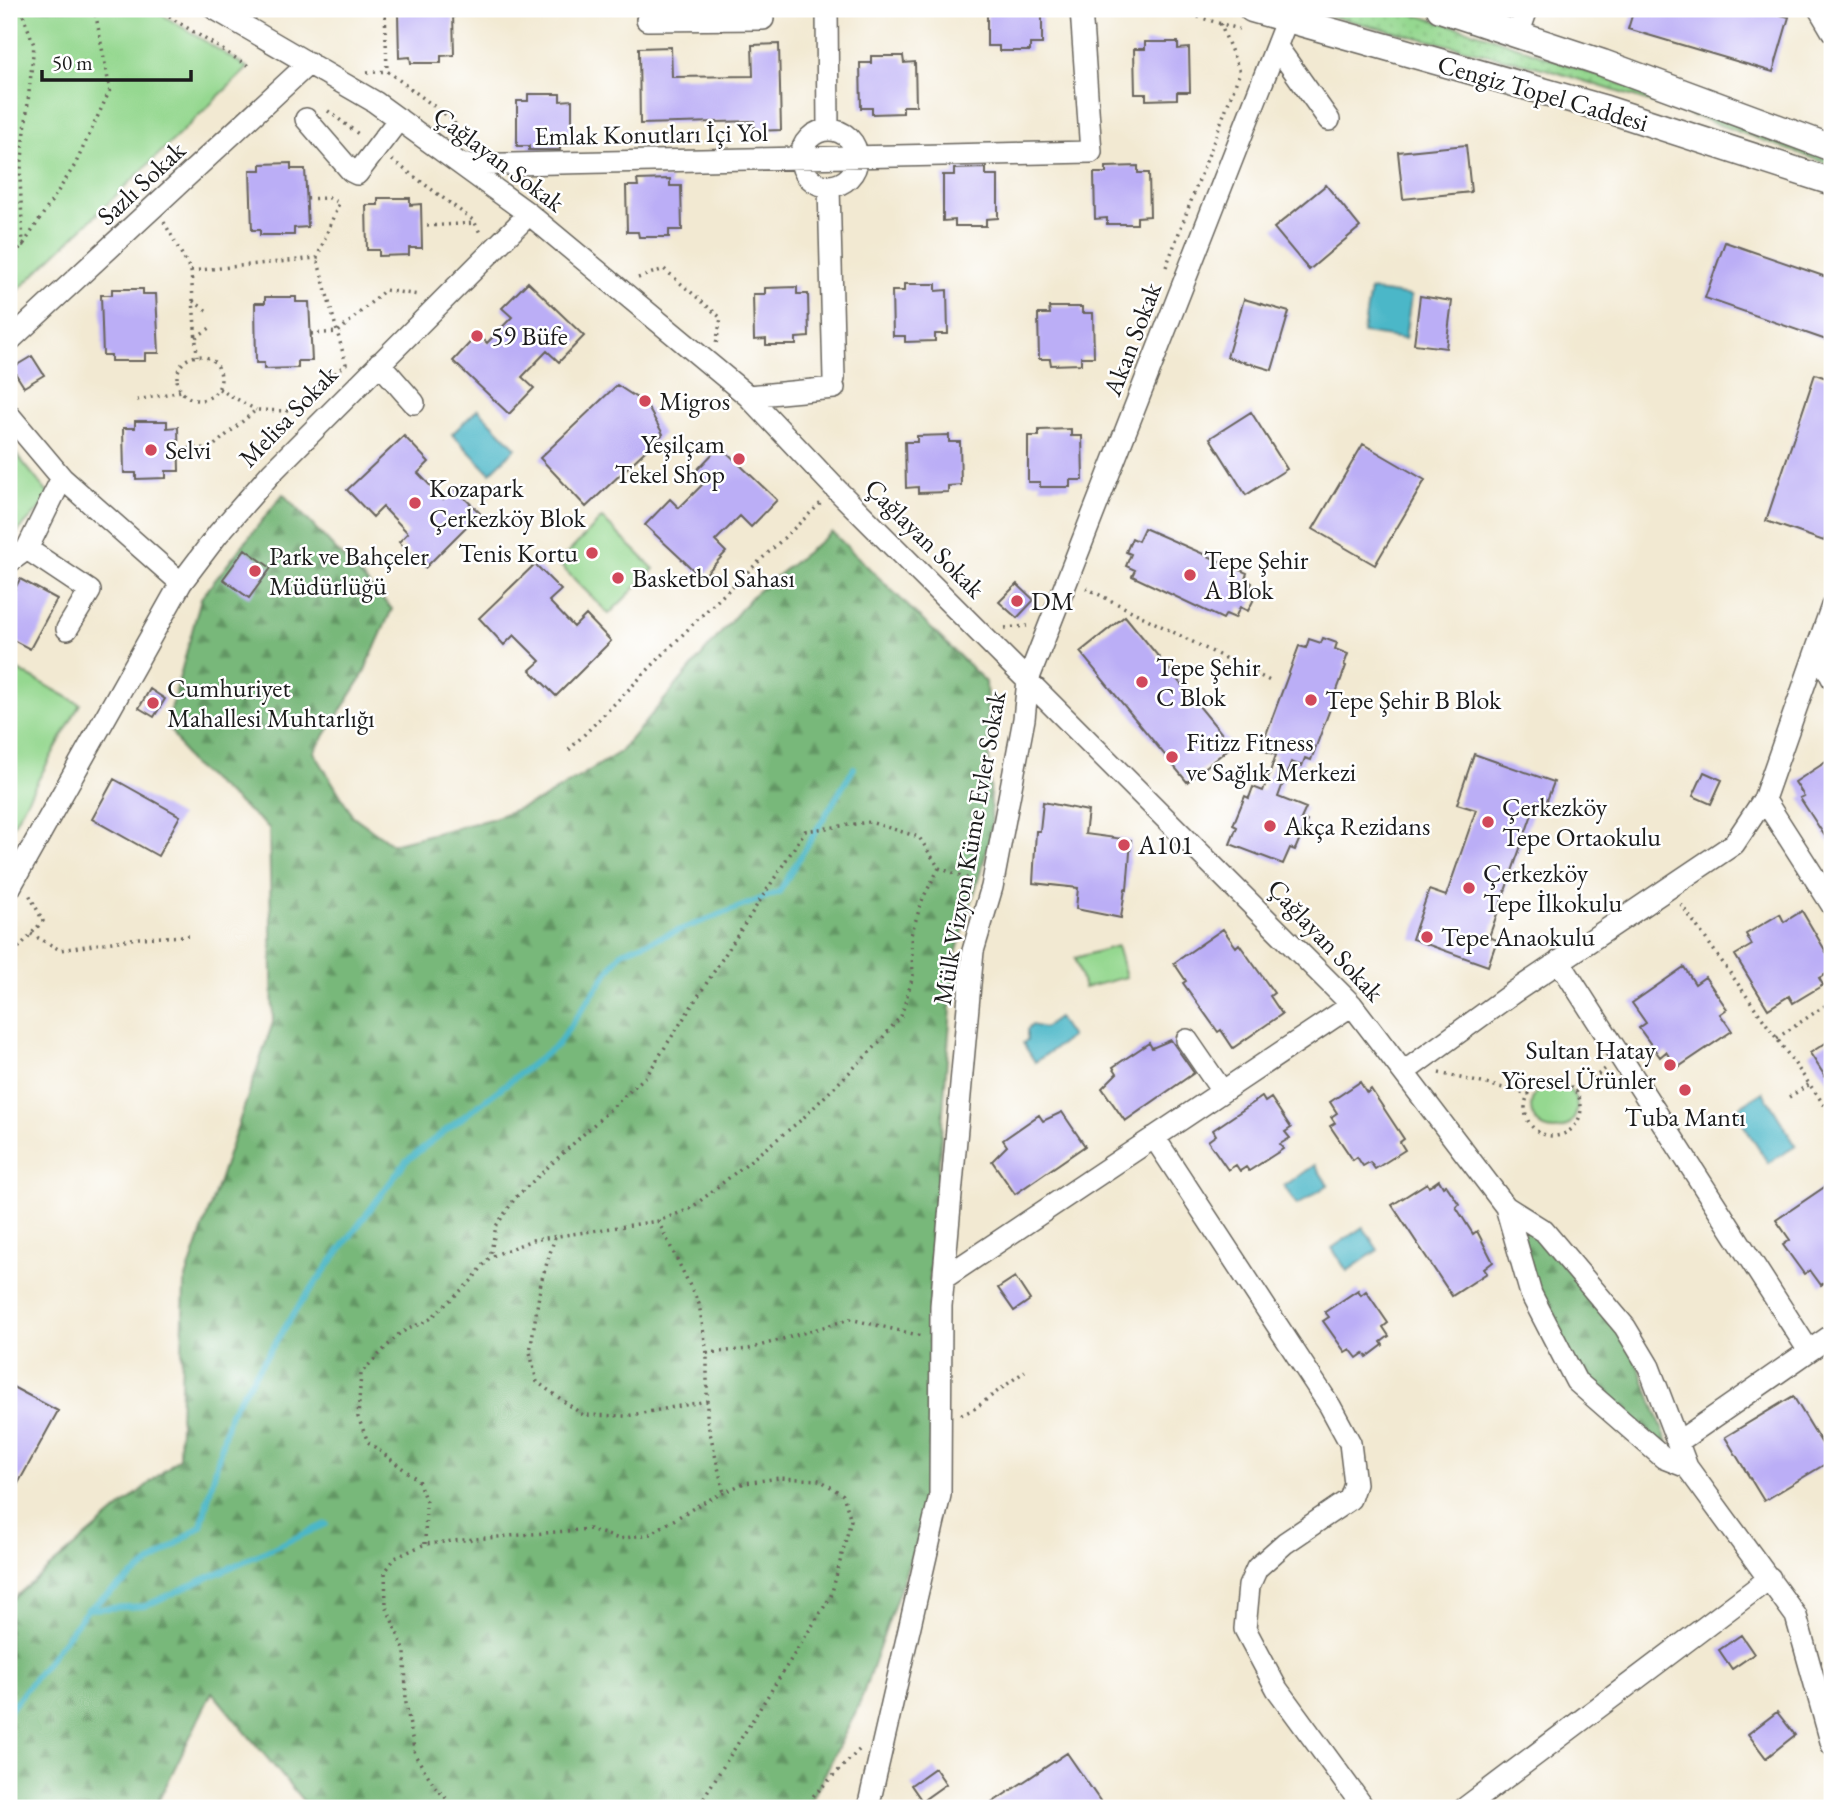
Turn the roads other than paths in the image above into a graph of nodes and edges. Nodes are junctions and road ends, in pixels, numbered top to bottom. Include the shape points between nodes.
1 (215, 9) edge
2 (827, 9) edge
3 (1081, 9) edge
4 (1440, 9) edge
5 (1527, 9) edge
6 (1819, 9) edge
7 (698, 14) edge
8 (1284, 14) edge
9 (763, 19) dead end
10 (647, 20) dead end
11 (1832, 32) edge
12 (1518, 35) junction
13 (1277, 47) junction
14 (309, 63) junction
15 (306, 119) dead end
16 (399, 119) junction
17 (1329, 120) dead end
18 (828, 130) junction
19 (1832, 148) edge
20 (858, 158) junction
21 (800, 160) junction
22 (462, 165) junction
23 (1832, 182) edge
24 (829, 187) junction
25 (529, 215) junction
26 (9, 341) edge
27 (379, 363) junction
28 (748, 396) junction
29 (414, 402) dead end
30 (9, 415) edge
31 (62, 478) junction
32 (27, 549) junction
33 (9, 562) edge
34 (180, 583) junction
35 (1832, 606) edge
36 (66, 629) dead end
37 (1817, 649) junction
38 (1832, 678) edge
39 (1028, 680) junction
40 (1764, 799) junction
41 (11, 877) edge
42 (1832, 905) edge
43 (1559, 961) junction
44 (1352, 1004) junction
45 (1187, 1040) dead end
46 (1404, 1072) junction
47 (1222, 1091) junction
48 (1154, 1137) junction
49 (1506, 1207) junction
50 (944, 1278) junction
51 (1832, 1335) edge
52 (1809, 1351) junction
53 (1678, 1442) junction
54 (1688, 1467) junction
55 (1770, 1578) junction
56 (1832, 1745) edge
57 (868, 1808) edge
58 (1364, 1808) edge
59 (1465, 1808) edge

1 - 14 street, Çağlayan Sokak
2 - 18 street
3 - 20 street, Emlak Konutları İçi Yol via 1091,152
4 - 12 main road
5 - 12 street
6 - 11 street
7 - 9 street
7 - 10 street
8 - 13 street, Akan Sokak
8 - 23 main road, Cengiz Topel Caddesi via 1606,109
12 - 19 main road
13 - 17 street
13 - 39 street, Akan Sokak
14 - 16 street, Çağlayan Sokak
14 - 26 street, Sazlı Sokak via 40,325
15 - 16 street via 357,174
16 - 22 street, Çağlayan Sokak
18 - 20 street via 849,138
18 - 21 street, Emlak Konutları İçi Yol via 808,139
20 - 21 street, Emlak Konutları İçi Yol
20 - 24 street via 846,181
21 - 22 street, Emlak Konutları İçi Yol
21 - 24 street, Emlak Konutları İçi Yol via 806,176
22 - 25 street, Çağlayan Sokak
24 - 28 street via 834,384
25 - 27 street, Melisa Sokak
25 - 28 street, Çağlayan Sokak
27 - 29 street
27 - 34 street, Melisa Sokak via 272,472
28 - 39 street, Çağlayan Sokak
30 - 31 street
31 - 32 street
31 - 34 street
32 - 33 street
32 - 36 street via 90,591
34 - 41 street, Melisa Sokak
35 - 37 street
37 - 38 street
37 - 40 street
39 - 44 street, Çağlayan Sokak
39 - 50 street, Mülk Vizyon Küme Evler Sokak via 992,887 973,951
40 - 42 street
40 - 43 street via 1734,844
43 - 46 street
43 - 52 street
44 - 46 street, Çağlayan Sokak
44 - 47 street
45 - 47 street
46 - 49 street, Çağlayan Sokak
47 - 48 street
48 - 50 street
48 - 58 street via 1350,1443 1355,1484 1350,1499 1257,1568 1249,1586 1245,1629 1277,1689
49 - 53 street via 1544,1231 1625,1327 1649,1367
49 - 54 street via 1531,1294 1576,1381 1664,1458
50 - 57 street, Mülk Vizyon Küme Evler Sokak via 940,1495
51 - 52 street
52 - 53 street
53 - 54 street
54 - 55 street
55 - 56 street via 1796,1616
55 - 59 street

